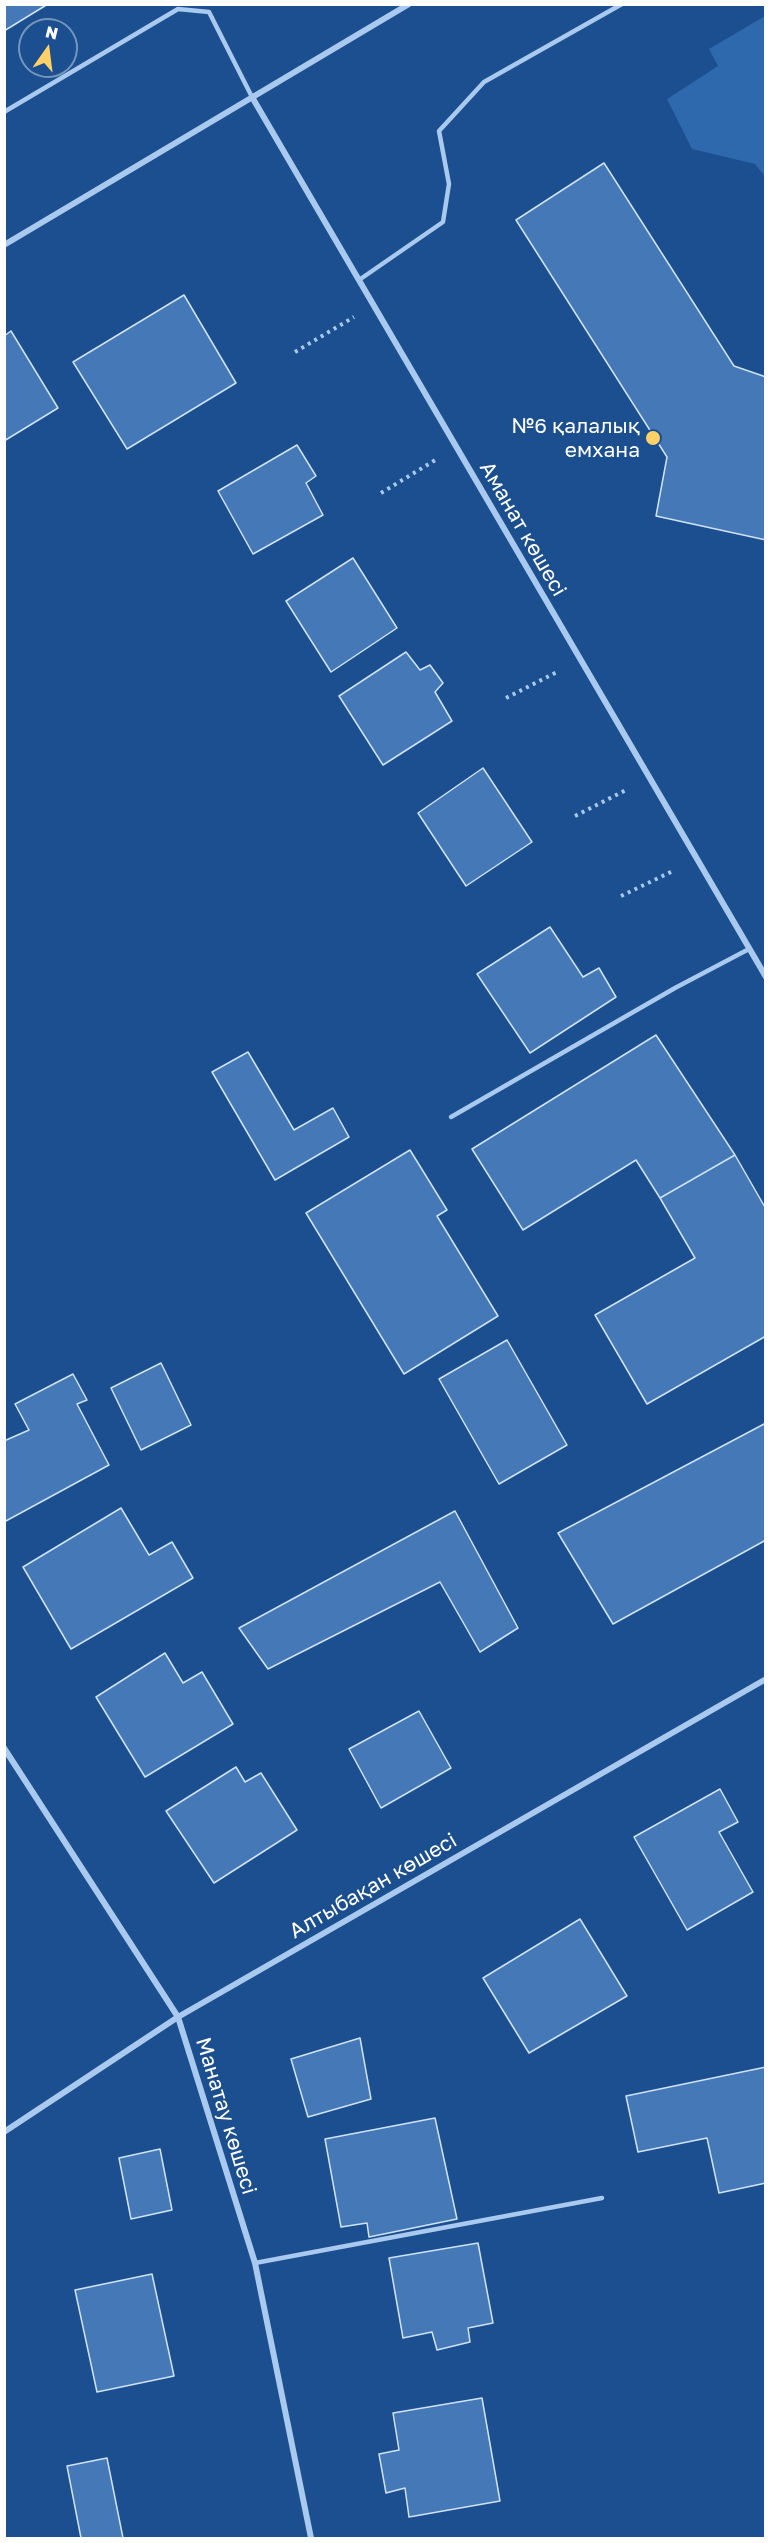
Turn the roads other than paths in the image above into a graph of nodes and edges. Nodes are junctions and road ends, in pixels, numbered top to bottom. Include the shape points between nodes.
1 (409, 4) edge
2 (621, 4) edge
3 (252, 97) junction
4 (4, 112) edge
5 (4, 245) edge
6 (359, 280) junction
7 (749, 949) junction
8 (765, 977) edge
9 (451, 1117) dead end
10 (765, 1679) edge
11 (4, 1748) edge
12 (178, 2017) junction
13 (4, 2132) edge
14 (602, 2198) dead end
15 (255, 2263) junction
16 (311, 2538) edge

1 - 3 street
2 - 6 lane via 484,82 439,131 448,184 443,222
3 - 4 lane via 209,12 178,9
3 - 5 street
3 - 6 street, Аманат көшесі
6 - 7 street, Аманат көшесі
7 - 8 street, Аманат көшесі
7 - 9 lane
10 - 12 street, Алтыбақан көшесі
11 - 12 street, Манатау көшесі
12 - 13 street, Алтыбақан көшесі
12 - 15 street, Манатау көшесі
14 - 15 lane
15 - 16 street, Манатау көшесі

